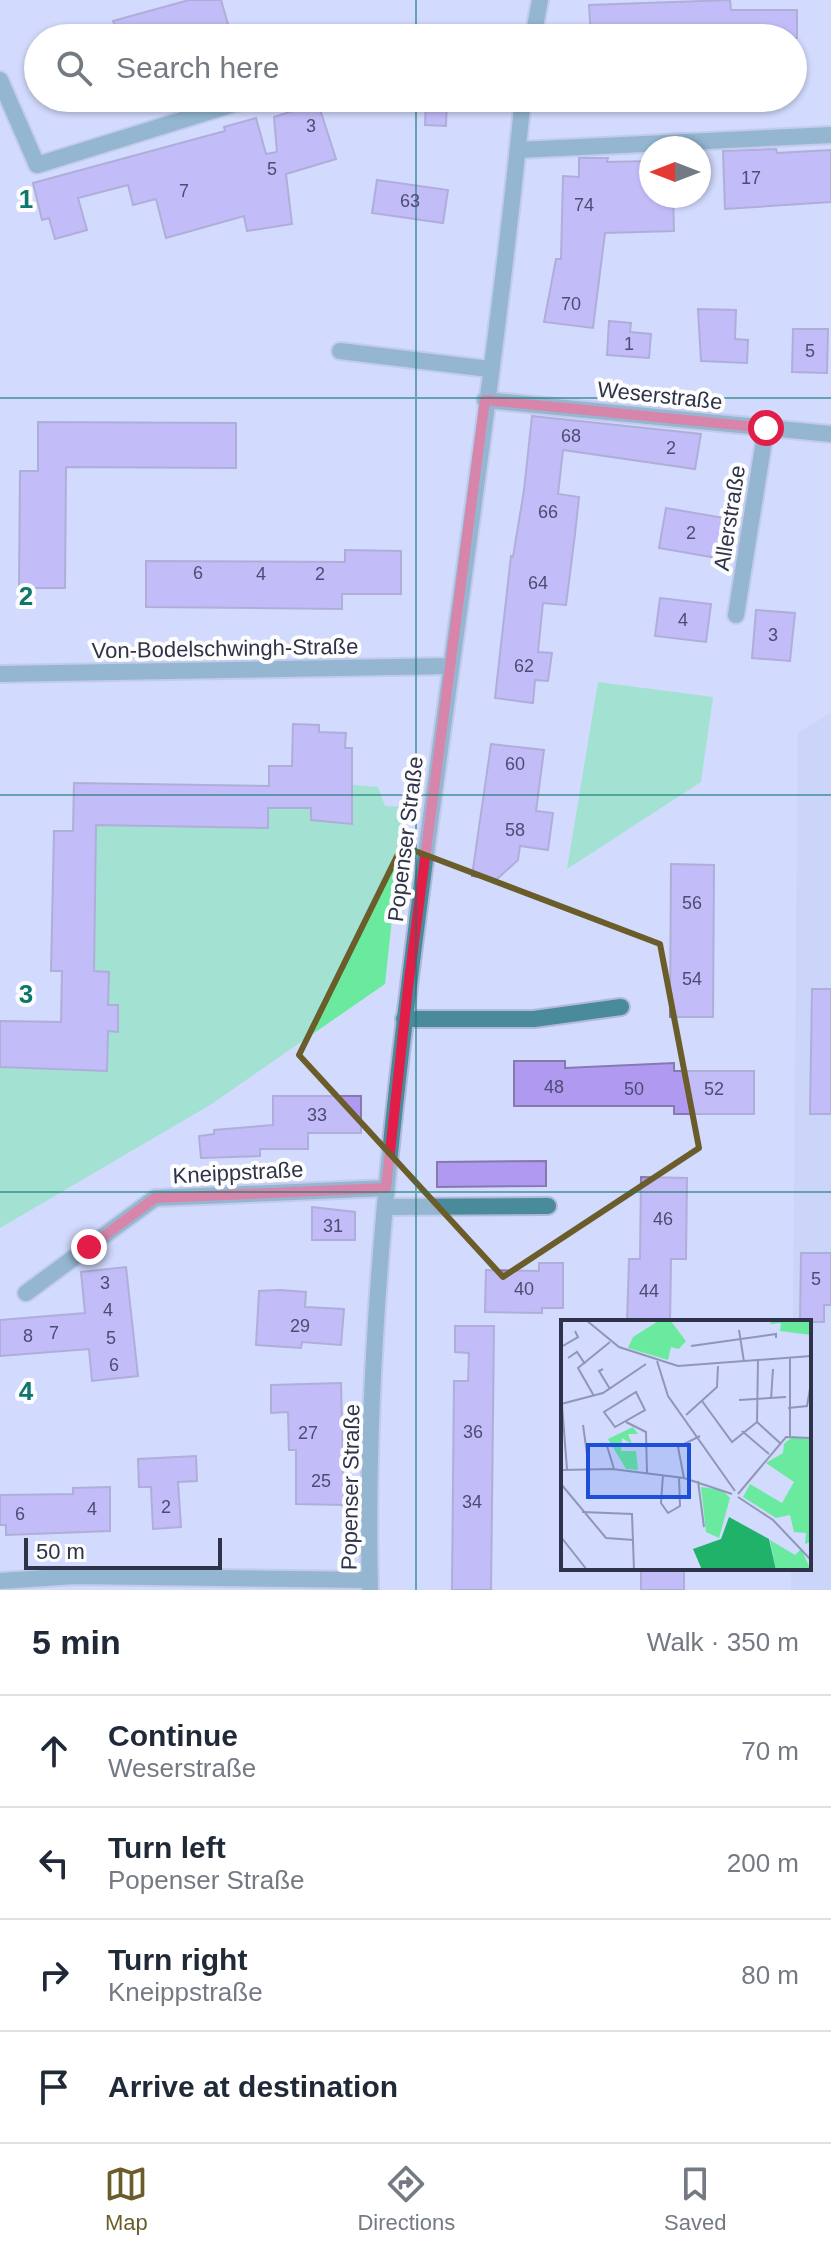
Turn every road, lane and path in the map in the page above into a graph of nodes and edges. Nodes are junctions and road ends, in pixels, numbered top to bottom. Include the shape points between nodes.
1 (540, 0) edge
2 (536, 24) edge
3 (0, 80) edge
4 (208, 112) edge
5 (522, 112) edge
6 (831, 135) edge
7 (518, 150) junction
8 (340, 351) dead end
9 (489, 369) junction
10 (485, 400) junction
11 (766, 428) junction
12 (831, 434) edge
13 (736, 615) dead end
14 (450, 666) junction
15 (0, 674) edge
16 (621, 1007) dead end
17 (404, 1019) junction
18 (386, 1188) junction
19 (548, 1206) dead end
20 (385, 1207) junction
21 (26, 1293) dead end
22 (0, 1581) edge
23 (370, 1585) edge

1 - 2 street
3 - 4 street via 37,165
5 - 7 street, Popenser Straße
6 - 7 street
7 - 9 street, Popenser Straße
8 - 9 street
9 - 10 street, Popenser Straße
10 - 11 street, Weserstraße
10 - 14 street, Popenser Straße
11 - 12 street, Weserstraße
11 - 13 street, Allerstraße
14 - 15 street, Von-Bodelschwingh-Straße
14 - 17 street, Popenser Straße
16 - 17 street via 534,1019
17 - 18 street, Popenser Straße
18 - 20 street, Popenser Straße
18 - 21 street, Kneippstraße via 155,1198
19 - 20 street
20 - 23 street, Popenser Straße via 374,1376
22 - 23 street via 75,1576

